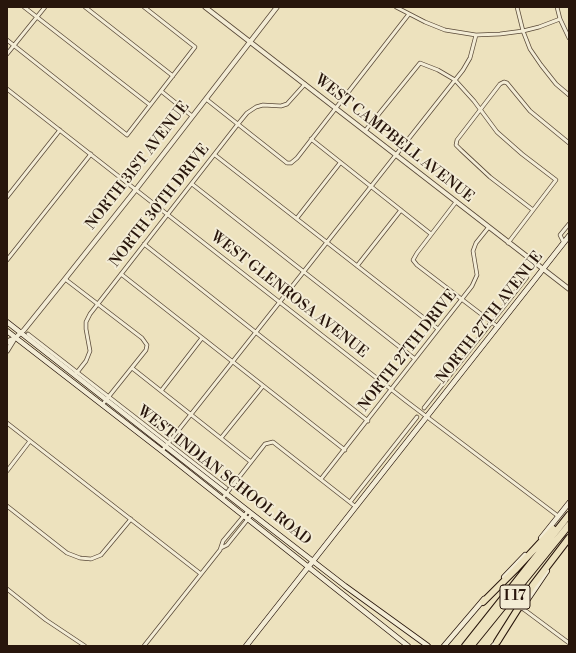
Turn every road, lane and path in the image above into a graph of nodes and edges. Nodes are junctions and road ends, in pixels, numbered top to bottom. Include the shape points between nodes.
1 (24, 7) edge
2 (45, 7) edge
3 (84, 7) edge
4 (144, 7) edge
5 (205, 7) edge
6 (277, 7) edge
7 (396, 7) edge
8 (517, 7) edge
9 (557, 7) edge
10 (409, 14) junction
11 (37, 17) junction
12 (560, 19) junction
13 (523, 31) junction
14 (476, 35) junction
15 (569, 38) edge
16 (7, 40) edge
17 (250, 42) junction
18 (14, 46) junction
19 (7, 54) edge
20 (173, 76) junction
21 (455, 80) junction
22 (304, 84) junction
23 (7, 89) edge
24 (161, 91) junction
25 (569, 95) edge
26 (206, 99) junction
27 (150, 106) junction
28 (335, 108) junction
29 (481, 110) junction
30 (192, 116) junction
31 (238, 124) junction
32 (60, 130) junction
33 (365, 131) junction
34 (311, 139) junction
35 (569, 143) edge
36 (91, 154) junction
37 (215, 155) junction
38 (395, 155) junction
39 (340, 162) junction
40 (192, 184) junction
41 (371, 186) junction
42 (136, 189) junction
43 (7, 197) edge
44 (456, 202) junction
45 (401, 210) junction
46 (533, 210) junction
47 (168, 214) junction
48 (297, 218) junction
49 (569, 224) edge
50 (488, 228) junction
51 (431, 234) junction
52 (569, 236) edge
53 (327, 242) junction
54 (508, 242) junction
55 (564, 243) junction
56 (144, 244) junction
57 (7, 260) edge
58 (357, 266) junction
59 (543, 270) junction
60 (303, 272) junction
61 (121, 274) junction
62 (527, 277) dead end
63 (65, 279) junction
64 (569, 289) edge
65 (462, 299) junction
66 (280, 301) junction
67 (97, 304) junction
68 (7, 322) edge
69 (492, 322) junction
70 (498, 327) junction
71 (438, 329) junction
72 (7, 331) edge
73 (256, 332) junction
74 (20, 333) junction
75 (28, 334) dead end
76 (15, 338) junction
77 (202, 338) junction
78 (7, 344) edge
79 (7, 351) edge
80 (415, 359) junction
81 (233, 362) junction
82 (132, 368) junction
83 (76, 374) junction
84 (263, 386) junction
85 (392, 389) junction
86 (161, 391) junction
87 (108, 398) junction
88 (429, 402) junction
89 (102, 405) junction
90 (434, 406) junction
91 (424, 408) dead end
92 (191, 414) junction
93 (427, 416) junction
94 (417, 417) dead end
95 (368, 421) junction
96 (413, 422) junction
97 (7, 423) edge
98 (419, 427) junction
99 (221, 438) junction
100 (30, 441) junction
101 (167, 445) junction
102 (345, 450) junction
103 (162, 451) junction
104 (251, 462) junction
105 (7, 470) edge
106 (321, 479) junction
107 (226, 488) dead end
108 (226, 494) junction
109 (222, 499) junction
110 (350, 502) junction
111 (569, 504) edge
112 (7, 506) edge
113 (356, 506) junction
114 (250, 513) junction
115 (569, 515) edge
116 (558, 516) junction
117 (246, 518) junction
118 (131, 519) junction
119 (569, 520) edge
120 (569, 525) edge
121 (569, 530) edge
122 (569, 538) edge
123 (569, 543) edge
124 (540, 552) junction
125 (313, 561) junction
126 (308, 567) junction
127 (200, 574) junction
128 (7, 589) edge
129 (483, 602) junction
130 (522, 608) junction
131 (569, 643) edge
132 (495, 644) edge
133 (85, 646) edge
134 (144, 646) edge
135 (246, 646) edge
136 (408, 646) edge
137 (428, 646) edge
138 (444, 646) edge
139 (464, 646) edge
140 (471, 646) edge
141 (476, 646) edge

1 - 11 street
2 - 11 street
3 - 20 street
4 - 20 street via 195,47
5 - 17 street, WEST CAMPBELL AVENUE
6 - 17 street, NORTH 31ST AVENUE
7 - 10 street
8 - 13 street
9 - 12 street
10 - 14 street via 445,30
10 - 28 street
11 - 18 street
11 - 27 street
12 - 13 street
12 - 15 street
13 - 14 street
13 - 25 street via 530,49 541,65
14 - 21 street via 470,58
16 - 18 street
17 - 22 street, WEST CAMPBELL AVENUE
17 - 26 street, NORTH 31ST AVENUE
18 - 19 street
18 - 27 street via 127,134
20 - 24 street
21 - 29 street
21 - 33 street via 420,63
21 - 38 street
22 - 28 street, WEST CAMPBELL AVENUE
22 - 31 street, NORTH 30TH DRIVE via 287,104 256,107
23 - 32 street, WEST GLENROSA AVENUE
24 - 27 street
24 - 30 street
26 - 30 street, NORTH 31ST AVENUE
26 - 31 street
28 - 33 street, WEST CAMPBELL AVENUE
28 - 34 street
29 - 35 street via 500,84 507,83 530,111
29 - 46 street via 497,132 556,180
29 - 46 street via 457,140 456,145 490,177
30 - 42 street, NORTH 31ST AVENUE
31 - 34 street via 289,163 295,160
31 - 37 street, NORTH 30TH DRIVE
32 - 36 street, WEST GLENROSA AVENUE
32 - 43 street
33 - 38 street, WEST CAMPBELL AVENUE
34 - 39 street
36 - 42 street, WEST GLENROSA AVENUE
36 - 57 street
37 - 40 street, NORTH 30TH DRIVE
37 - 48 street
38 - 41 street
38 - 44 street, WEST CAMPBELL AVENUE
39 - 41 street
39 - 48 street
40 - 47 street, NORTH 30TH DRIVE
40 - 60 street
41 - 45 street
41 - 53 street
42 - 47 street, WEST GLENROSA AVENUE
42 - 63 street, NORTH 31ST AVENUE
44 - 50 street, WEST CAMPBELL AVENUE
44 - 51 street
45 - 51 street
45 - 58 street
46 - 54 street
47 - 56 street, NORTH 30TH DRIVE
47 - 66 street, WEST GLENROSA AVENUE
48 - 53 street
49 - 55 street, NORTH 27TH AVENUE via 560,236
50 - 54 street, WEST CAMPBELL AVENUE
50 - 65 street, NORTH 27TH DRIVE via 474,247 476,279
51 - 65 street via 413,260
52 - 55 main road, NORTH 27TH AVENUE
53 - 58 street
53 - 60 street
54 - 59 street, WEST CAMPBELL AVENUE
55 - 59 main road, NORTH 27TH AVENUE
56 - 61 street, NORTH 30TH DRIVE
56 - 73 street
58 - 71 street
59 - 64 street, WEST CAMPBELL AVENUE
59 - 70 main road, NORTH 27TH AVENUE
60 - 66 street
60 - 80 street
61 - 67 street, NORTH 30TH DRIVE
61 - 77 street
62 - 69 street, NORTH 27TH AVENUE
63 - 67 street
63 - 74 street, NORTH 31ST AVENUE
65 - 69 street
65 - 71 street, NORTH 27TH DRIVE
66 - 73 street
66 - 85 street, WEST GLENROSA AVENUE
67 - 82 street via 147,345
67 - 83 street, NORTH 30TH DRIVE via 86,322 90,351
68 - 74 main road, WEST INDIAN SCHOOL ROAD
69 - 70 street
69 - 88 street, NORTH 27TH AVENUE
70 - 90 main road, NORTH 27TH AVENUE
71 - 80 street, NORTH 27TH DRIVE
72 - 76 main road, WEST INDIAN SCHOOL ROAD
73 - 81 street
73 - 95 street
74 - 76 street, NORTH 31ST AVENUE
74 - 83 main road, WEST INDIAN SCHOOL ROAD
75 - 83 street, WEST INDIAN SCHOOL ROAD
76 - 78 street, NORTH 31ST AVENUE
76 - 79 street, NORTH 31ST AVENUE
76 - 89 main road, WEST INDIAN SCHOOL ROAD
77 - 81 street
77 - 86 street
80 - 85 street, NORTH 27TH DRIVE
81 - 84 street
81 - 92 street
82 - 86 street
82 - 87 street
83 - 87 main road, WEST INDIAN SCHOOL ROAD
84 - 99 street
84 - 102 street
85 - 93 street, WEST GLENROSA AVENUE
85 - 95 street, NORTH 27TH DRIVE
86 - 92 street
87 - 89 street
87 - 101 main road, WEST INDIAN SCHOOL ROAD
88 - 90 street
88 - 91 street, NORTH 27TH AVENUE
89 - 103 main road, WEST INDIAN SCHOOL ROAD
90 - 93 main road, NORTH 27TH AVENUE
92 - 99 street
92 - 101 street
93 - 98 main road, NORTH 27TH AVENUE
93 - 116 street, WEST GLENROSA AVENUE
94 - 96 street
95 - 102 street, NORTH 27TH DRIVE
96 - 98 street
96 - 110 street
97 - 100 street
98 - 113 main road, NORTH 27TH AVENUE
99 - 104 street
100 - 105 street
100 - 118 street
101 - 103 street
101 - 107 street, WEST INDIAN SCHOOL ROAD
101 - 108 main road, WEST INDIAN SCHOOL ROAD
102 - 106 street, NORTH 27TH DRIVE
103 - 109 main road, WEST INDIAN SCHOOL ROAD
104 - 106 street via 265,444 275,443
104 - 108 street
106 - 110 street
108 - 109 street
108 - 114 main road, WEST INDIAN SCHOOL ROAD
109 - 117 main road, WEST INDIAN SCHOOL ROAD
110 - 113 street
111 - 116 main road
112 - 118 street via 68,553 80,558 91,559 102,555
113 - 125 main road, NORTH 27TH AVENUE
114 - 117 street
114 - 125 main road, WEST INDIAN SCHOOL ROAD
115 - 124 highway, I 17
115 - 129 highway via 555,526
116 - 129 main road via 541,539 495,586
117 - 126 main road, WEST INDIAN SCHOOL ROAD
117 - 127 street via 224,541
118 - 127 street
119 - 124 highway
120 - 140 highway
121 - 141 highway, I 17
122 - 132 highway via 533,585
123 - 130 main road
124 - 139 highway, I 17
125 - 126 main road, NORTH 27TH AVENUE
125 - 137 main road, WEST INDIAN SCHOOL ROAD
126 - 135 main road, NORTH 27TH AVENUE
126 - 136 main road, WEST INDIAN SCHOOL ROAD
127 - 134 street
128 - 133 street via 46,620
129 - 138 main road
130 - 131 street
130 - 132 main road

